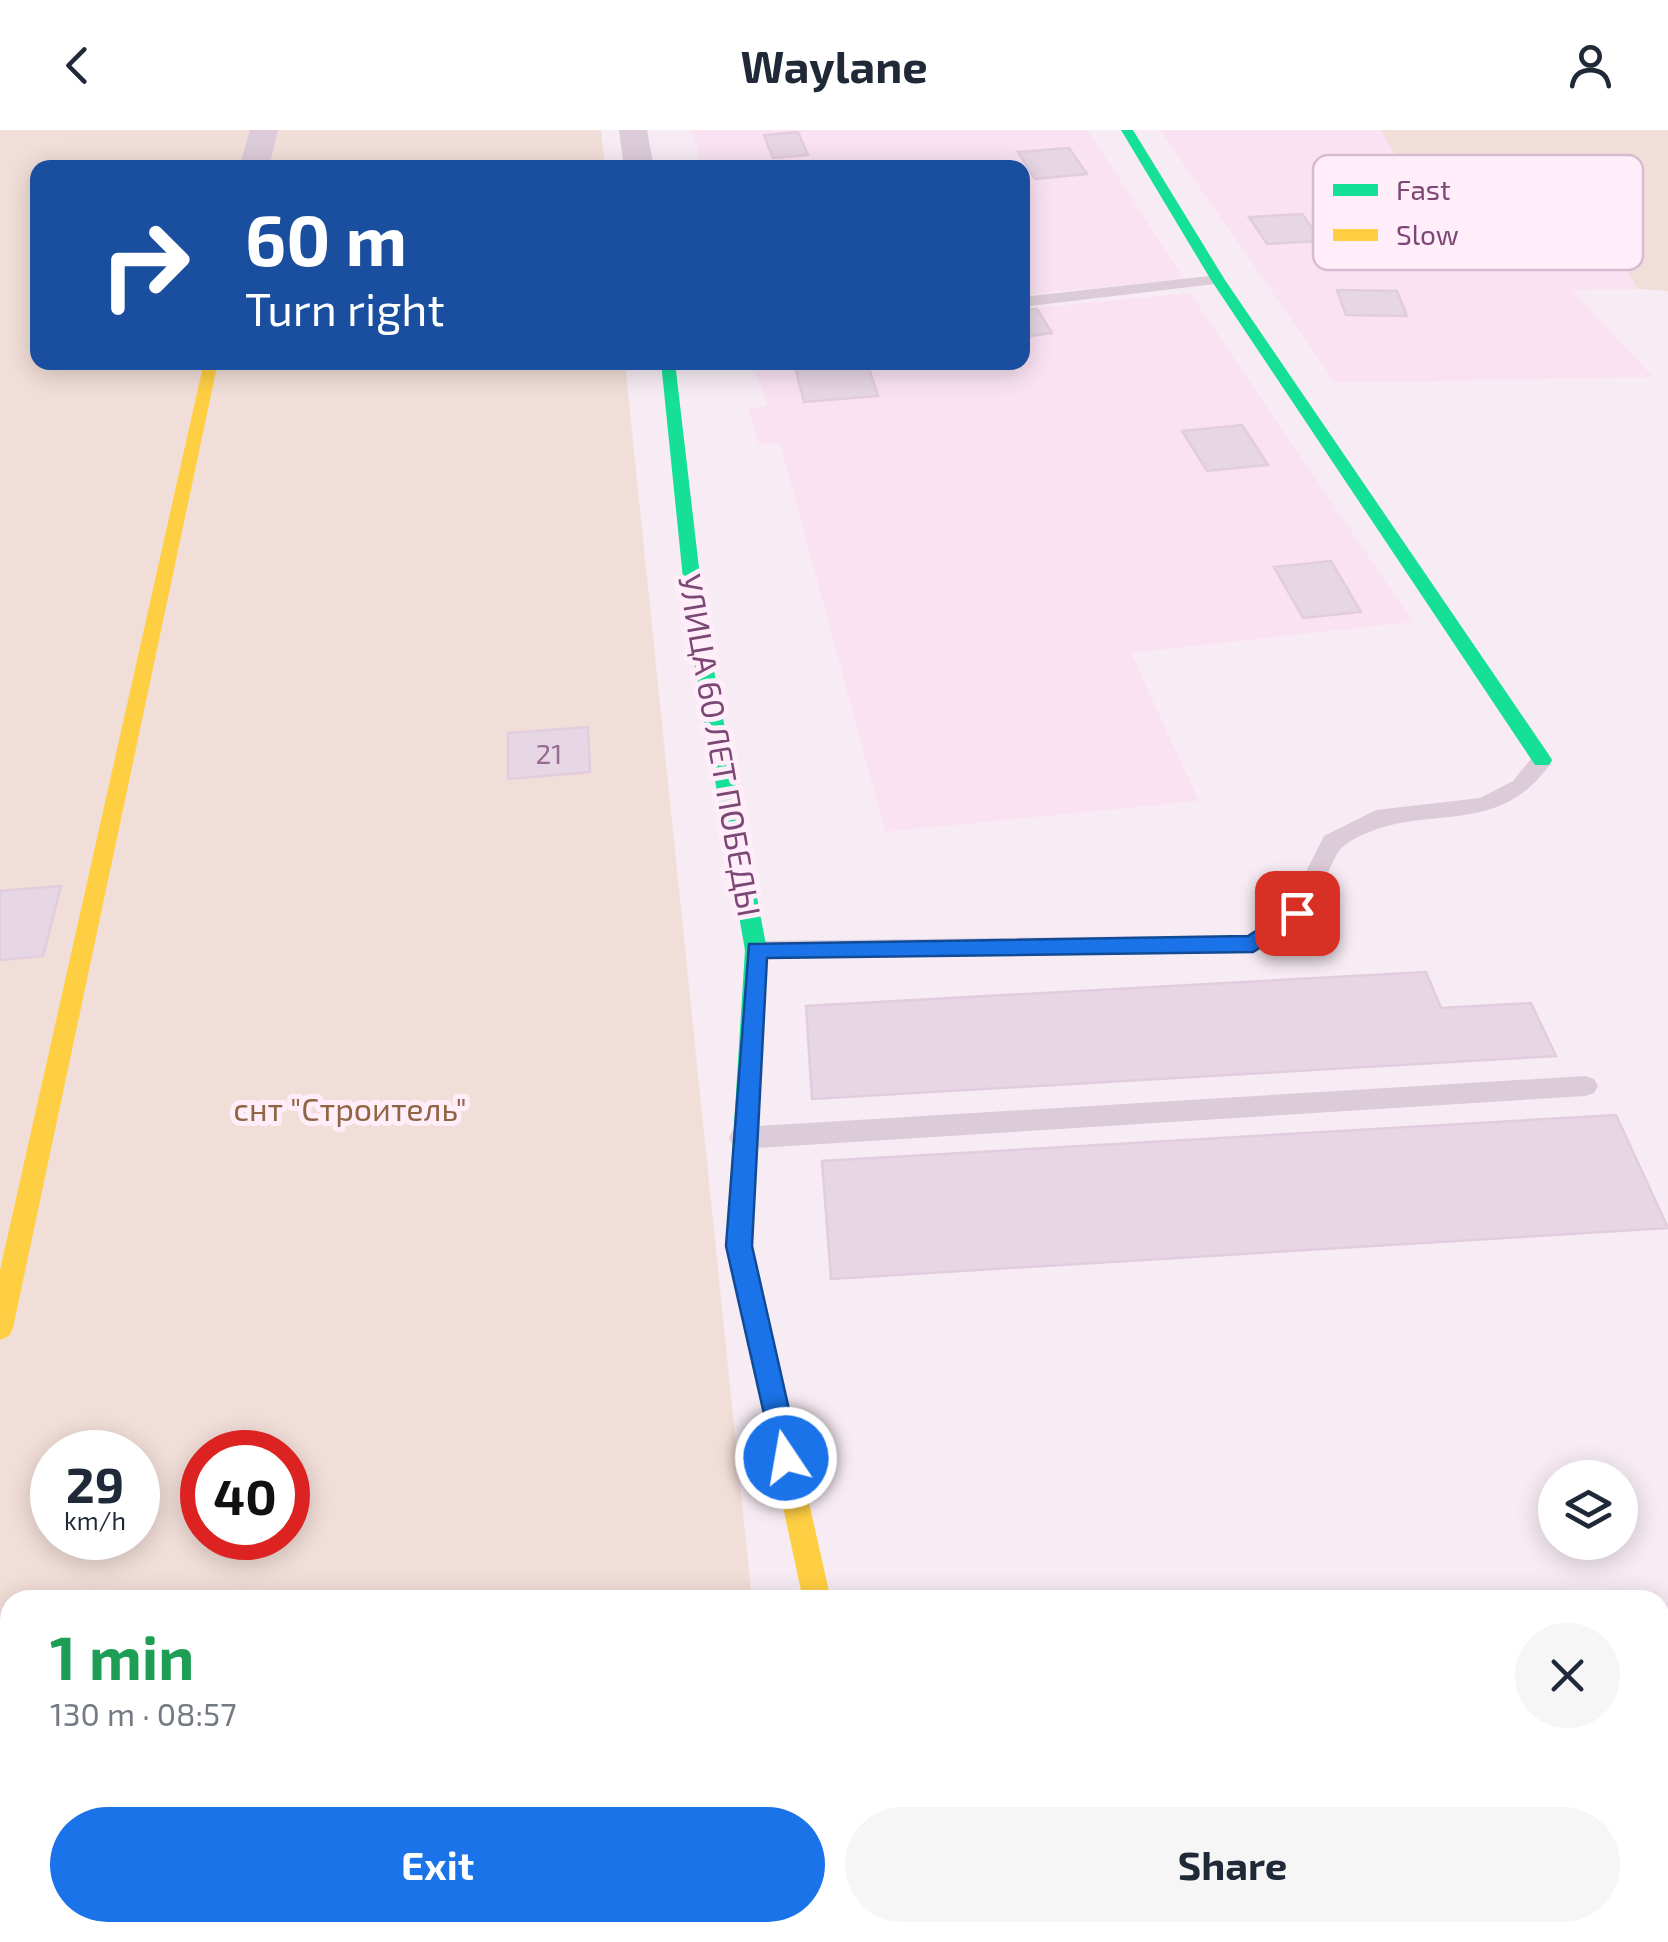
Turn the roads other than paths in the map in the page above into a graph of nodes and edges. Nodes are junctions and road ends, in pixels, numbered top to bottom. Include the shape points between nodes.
1 (264, 130) edge
2 (633, 130) edge
3 (1127, 130) edge
4 (256, 160) edge
5 (638, 160) edge
6 (1218, 280) junction
7 (1030, 301) edge
8 (209, 370) edge
9 (669, 370) edge
10 (1542, 760) joint
11 (756, 950) junction
12 (1586, 1086) dead end
13 (742, 1138) junction
14 (0, 1328) edge
15 (815, 1590) edge

1 - 4 street
2 - 5 street
3 - 6 street
6 - 7 lane
6 - 10 street
8 - 14 street
9 - 11 street, УЛИЦА 60 ЛЕТ ПОБЕДЫ via 697,628
10 - 11 lane via 1521,786 1485,806 1376,818 1332,842 1297,913 1253,944
11 - 13 street, УЛИЦА 60 ЛЕТ ПОБЕДЫ
12 - 13 lane
13 - 15 street, УЛИЦА 60 ЛЕТ ПОБЕДЫ via 739,1246

